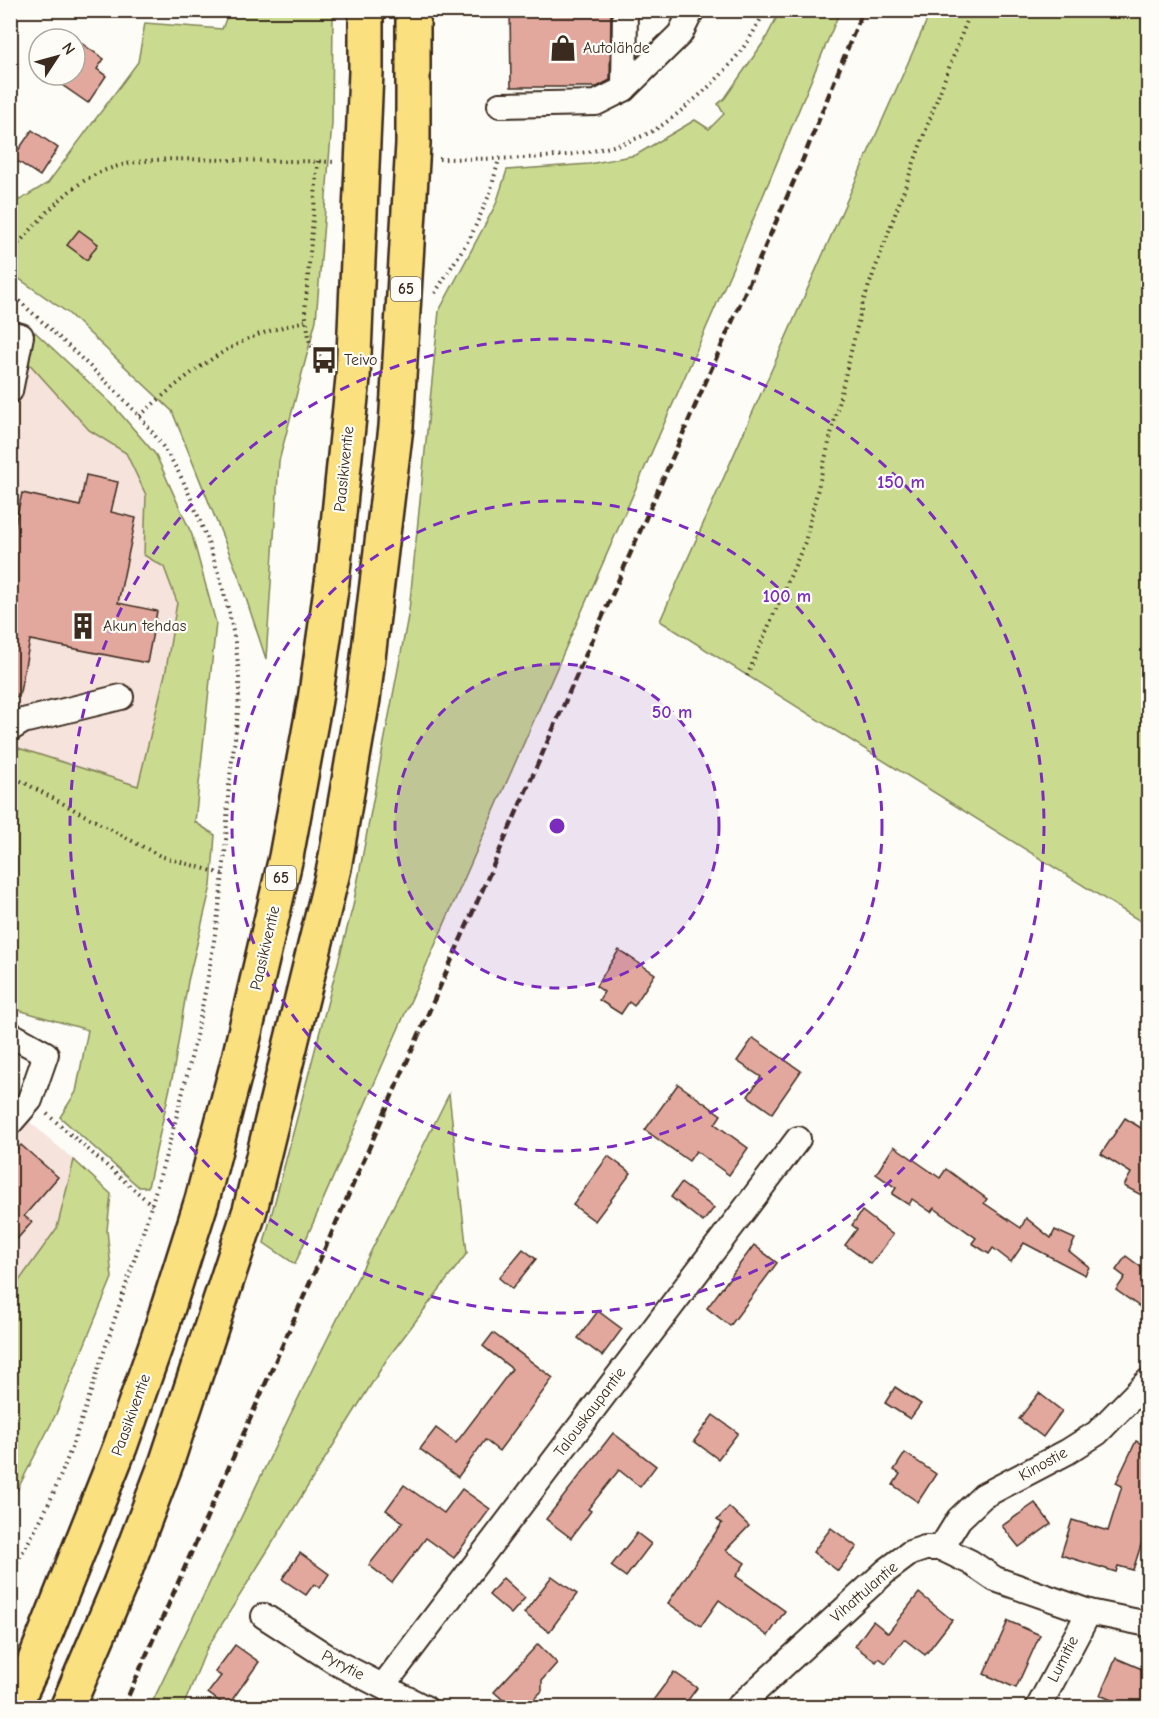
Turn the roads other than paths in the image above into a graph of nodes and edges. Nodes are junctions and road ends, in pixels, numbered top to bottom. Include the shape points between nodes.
1 (366, 10) edge
2 (413, 10) edge
3 (625, 10) edge
4 (692, 10) edge
5 (624, 89) junction
6 (500, 105) dead end
7 (10, 333) edge
8 (10, 391) edge
9 (121, 697) dead end
10 (10, 729) edge
11 (10, 1034) edge
12 (10, 1123) edge
13 (798, 1139) dead end
14 (1149, 1381) edge
15 (941, 1548) junction
16 (1089, 1612) junction
17 (264, 1616) dead end
18 (1149, 1624) edge
19 (383, 1686) junction
20 (13, 1707) edge
21 (67, 1707) edge
22 (425, 1707) edge
23 (737, 1707) edge
24 (1038, 1707) edge

1 - 20 highway, Paasikiventie / 65 via 353,378 332,582 286,857 202,1200 159,1336 120,1447
2 - 21 highway, 65 via 413,144 396,427 363,699 334,868 250,1210 215,1320 159,1483
3 - 5 street
4 - 5 street via 680,34
5 - 6 street via 596,104
7 - 8 street via 21,336
9 - 10 street via 23,721
11 - 12 street via 46,1054 30,1100
13 - 19 street, Talouskaupantie
14 - 15 street, Kinostie via 1097,1433 983,1496 959,1519
15 - 16 street via 994,1579
15 - 23 street, Vihattulantie via 910,1553 886,1571
16 - 18 street
16 - 24 street, Lumitie
17 - 19 street, Pyrytie via 336,1663
19 - 22 street, Pyrytie

